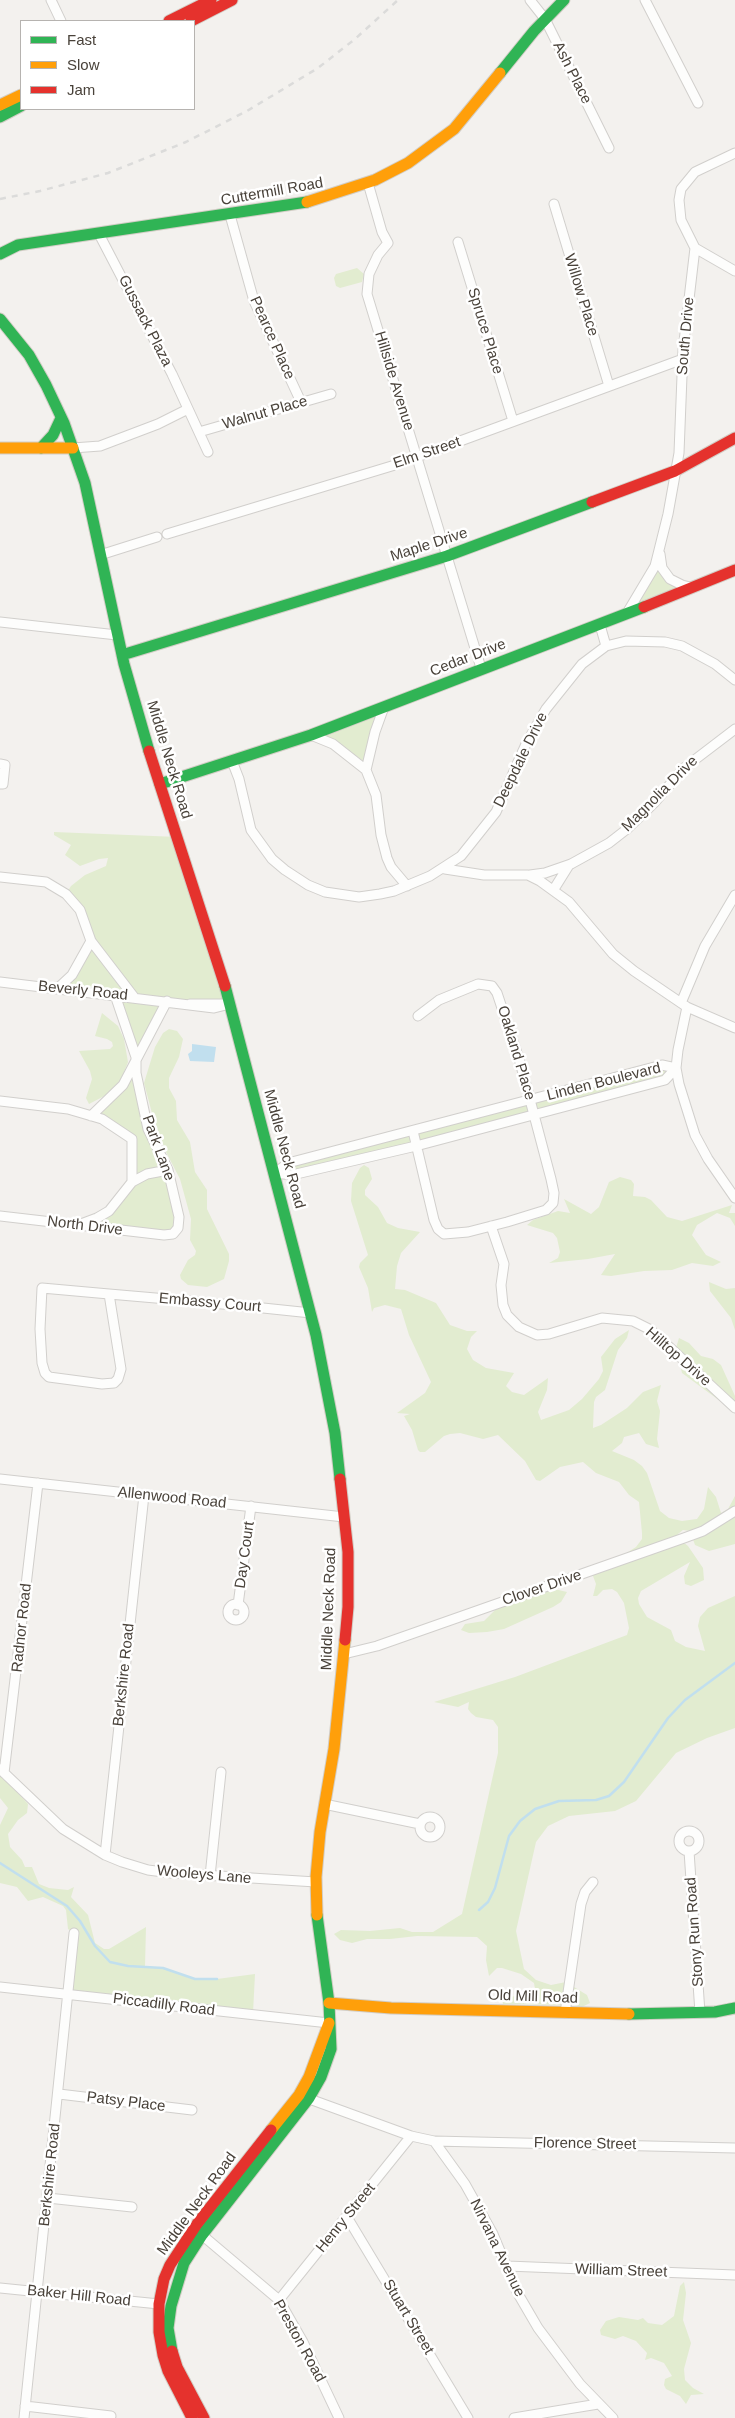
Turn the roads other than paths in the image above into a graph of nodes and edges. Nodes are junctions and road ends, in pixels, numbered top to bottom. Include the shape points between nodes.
1 (51, 0) edge
2 (211, 0) edge
3 (232, 0) edge
4 (530, 0) edge
5 (564, 0) edge
6 (645, 0) edge
7 (545, 19) junction
8 (61, 20) edge
9 (171, 20) edge
10 (193, 20) edge
11 (20, 96) edge
12 (698, 104) dead end
13 (0, 106) edge
14 (20, 107) edge
15 (0, 117) edge
16 (609, 148) dead end
17 (735, 153) edge
18 (368, 183) junction
19 (554, 204) dead end
20 (230, 215) junction
21 (99, 234) junction
22 (458, 242) dead end
23 (695, 248) junction
24 (0, 254) edge
25 (735, 271) edge
26 (0, 319) edge
27 (683, 358) junction
28 (609, 386) junction
29 (331, 394) dead end
30 (301, 402) junction
31 (188, 409) junction
32 (61, 418) junction
33 (513, 421) junction
34 (199, 432) junction
35 (735, 438) edge
36 (0, 448) edge
37 (41, 448) junction
38 (73, 448) junction
39 (208, 452) dead end
40 (417, 457) junction
41 (676, 471) junction
42 (167, 534) dead end
43 (157, 537) dead end
44 (659, 551) junction
45 (100, 555) junction
46 (446, 556) junction
47 (735, 570) edge
48 (690, 587) junction
49 (627, 614) junction
50 (0, 622) edge
51 (600, 625) junction
52 (117, 635) junction
53 (606, 646) junction
54 (122, 655) junction
55 (481, 668) junction
56 (735, 680) edge
57 (384, 706) junction
58 (735, 729) edge
59 (311, 734) junction
60 (232, 761) junction
61 (0, 764) edge
62 (209, 768) junction
63 (366, 770) junction
64 (160, 782) junction
65 (0, 784) edge
66 (569, 865) junction
67 (445, 868) junction
68 (528, 875) junction
69 (0, 877) edge
70 (407, 886) junction
71 (554, 889) junction
72 (735, 896) edge
73 (91, 941) junction
74 (0, 982) edge
75 (58, 988) junction
76 (115, 994) junction
77 (134, 997) junction
78 (167, 1001) junction
79 (230, 1004) junction
80 (684, 1005) junction
81 (418, 1016) dead end
82 (735, 1028) edge
83 (136, 1057) junction
84 (676, 1068) junction
85 (624, 1076) junction
86 (628, 1090) junction
87 (0, 1101) edge
88 (530, 1101) junction
89 (534, 1115) junction
90 (91, 1116) junction
91 (148, 1129) junction
92 (413, 1131) junction
93 (132, 1139) junction
94 (416, 1146) junction
95 (299, 1160) junction
96 (168, 1170) junction
97 (275, 1173) junction
98 (302, 1173) junction
99 (132, 1182) junction
100 (735, 1198) edge
101 (0, 1216) edge
102 (78, 1224) junction
103 (491, 1226) junction
104 (170, 1235) joint
105 (109, 1294) junction
106 (311, 1312) junction
107 (735, 1408) edge
108 (0, 1479) edge
109 (38, 1483) junction
110 (144, 1495) junction
111 (251, 1506) junction
112 (735, 1511) edge
113 (344, 1516) junction
114 (238, 1604) dead end
115 (344, 1654) junction
116 (2, 1771) edge
117 (222, 1772) dead end
118 (324, 1804) junction
119 (420, 1824) dead end
120 (689, 1850) dead end
121 (104, 1855) junction
122 (210, 1876) junction
123 (316, 1882) junction
124 (593, 1882) dead end
125 (74, 1933) dead end
126 (0, 1986) edge
127 (69, 1994) junction
128 (329, 2003) junction
129 (735, 2008) edge
130 (566, 2013) junction
131 (700, 2013) junction
132 (329, 2023) junction
133 (59, 2094) junction
134 (304, 2097) junction
135 (192, 2110) dead end
136 (411, 2136) junction
137 (434, 2141) junction
138 (735, 2148) edge
139 (48, 2198) junction
140 (132, 2207) dead end
141 (347, 2217) junction
142 (202, 2236) junction
143 (506, 2266) junction
144 (735, 2274) edge
145 (0, 2288) edge
146 (37, 2292) junction
147 (279, 2300) junction
148 (159, 2304) junction
149 (598, 2404) junction
150 (25, 2406) junction
151 (111, 2416) dead end
152 (24, 2418) edge
153 (192, 2418) edge
154 (204, 2418) edge
155 (338, 2418) edge
156 (468, 2418) edge
157 (514, 2418) edge
158 (613, 2418) edge

1 - 8 street
2 - 9 main road
3 - 10 main road
4 - 7 street, Ash Place
5 - 7 main road, Cuttermill Road
6 - 12 street
7 - 16 street, Ash Place
7 - 18 main road, Cuttermill Road via 454,129 408,163
11 - 13 main road
14 - 15 main road
17 - 23 street via 695,172 682,189 678,200 681,220
18 - 20 main road, Cuttermill Road via 315,202
18 - 40 street, Hillside Avenue via 388,243 368,274 367,294
19 - 28 street, Willow Place
20 - 21 main road, Cuttermill Road
20 - 30 street, Pearce Place via 254,301
21 - 24 main road, Cuttermill Road via 18,245
21 - 31 street, Gussack Plaza
22 - 33 street, Spruce Place
23 - 25 street
23 - 27 street, South Drive
26 - 32 main road, Middle Neck Road via 29,355
27 - 28 street, Elm Street
27 - 41 street, South Drive
28 - 33 street, Elm Street
29 - 30 street, Walnut Place
30 - 34 street, Walnut Place
31 - 34 street, Gussack Plaza
31 - 38 street via 100,446
32 - 37 main road via 53,435
32 - 38 main road, Middle Neck Road
33 - 40 street, Elm Street
34 - 39 street, Gussack Plaza
35 - 41 main road, Maple Drive
36 - 37 main road
37 - 38 main road
38 - 45 main road, Middle Neck Road via 85,483
40 - 42 street, Elm Street
40 - 46 street, Hillside Avenue
41 - 44 street, South Drive
41 - 46 main road, Maple Drive
43 - 45 street
44 - 48 street, South Drive via 665,574 675,583
44 - 49 street, South Drive via 652,574
45 - 52 main road, Middle Neck Road
46 - 54 main road, Maple Drive
46 - 55 street, Hillside Avenue
47 - 48 main road, Cedar Drive
48 - 49 main road, Cedar Drive
49 - 51 main road, Cedar Drive
50 - 52 street
51 - 53 street
51 - 55 main road, Cedar Drive
52 - 54 main road, Middle Neck Road
53 - 56 street, Deepdale Drive via 626,641 682,646
53 - 67 street, Deepdale Drive via 582,664 558,691 526,744 496,812 461,856
54 - 64 main road, Middle Neck Road
55 - 57 main road, Cedar Drive
57 - 59 main road, Cedar Drive
57 - 63 street
58 - 66 street, Magnolia Drive via 684,768 627,829
59 - 60 main road, Cedar Drive
59 - 63 street via 332,744
60 - 62 main road, Cedar Drive
60 - 70 street, Deepdale Drive via 251,830 272,858 295,878 325,892 360,897
61 - 65 street via 5,765 3,784
62 - 64 main road
62 - 64 main road, Cedar Drive via 190,780
63 - 70 street via 376,795 387,858
64 - 79 main road, Middle Neck Road
66 - 68 street, Magnolia Drive
66 - 71 street
67 - 68 street, Magnolia Drive via 484,875
67 - 70 street, Deepdale Drive
68 - 71 street
69 - 73 street via 40,881 57,887 80,910
71 - 80 street via 578,910 613,954
72 - 80 street via 705,946
73 - 75 street via 72,975
73 - 77 street
74 - 75 street, Beverly Road
75 - 76 street, Beverly Road
76 - 77 street, Beverly Road
76 - 83 street, Park Lane
77 - 78 street, Beverly Road
78 - 79 street, Beverly Road via 214,1008
78 - 83 street
79 - 97 main road, Middle Neck Road
80 - 82 street
80 - 84 street
81 - 88 street, Oakland Place via 439,1000 478,984 492,986 504,1010
83 - 90 street via 123,1085
83 - 91 street, Park Lane via 136,1073
84 - 85 street, Linden Boulevard via 662,1065
84 - 86 street, Linden Boulevard via 665,1080
84 - 100 street via 696,1135
85 - 86 street
85 - 88 street, Linden Boulevard
86 - 89 street, Linden Boulevard
87 - 90 street via 68,1109
88 - 89 street, Oakland Place
88 - 92 street, Linden Boulevard
89 - 94 street, Linden Boulevard
89 - 103 street, Oakland Place via 552,1186 553,1203 546,1210
90 - 93 street via 102,1119
91 - 93 street
91 - 96 street, Park Lane
92 - 94 street
92 - 95 street, Linden Boulevard
93 - 99 street
94 - 98 street, Linden Boulevard
94 - 103 street via 438,1229 447,1235
95 - 97 street, Linden Boulevard via 288,1163
95 - 98 street
96 - 99 street via 147,1174
96 - 104 street, Park Lane via 179,1221 178,1228
97 - 98 street, Linden Boulevard via 292,1176
97 - 106 main road, Middle Neck Road
99 - 102 street via 109,1211
101 - 102 street, North Drive
102 - 104 street, North Drive
103 - 107 street, Hilltop Drive via 504,1264 503,1305 519,1327 537,1334 548,1334 602,1318 633,1321 651,1330
105 - 105 street, Embassy Court via 119,1350 121,1369 118,1379 114,1383 102,1384 49,1377 42,1362 42,1288
105 - 106 street, Embassy Court
106 - 113 main road, Middle Neck Road via 335,1433
108 - 109 street, Allenwood Road
109 - 110 street, Allenwood Road
109 - 116 street, Radnor Road
110 - 111 street, Allenwood Road
110 - 121 street, Berkshire Road
111 - 113 street, Allenwood Road
111 - 114 street, Day Court
112 - 115 street, Clover Drive via 703,1531 684,1538 378,1646
113 - 115 main road, Middle Neck Road via 349,1572
115 - 118 main road, Middle Neck Road via 334,1749
116 - 121 street, Wooleys Lane via 63,1829
117 - 122 street
118 - 119 street
118 - 123 main road, Middle Neck Road
120 - 131 street, Stony Run Road
121 - 122 street, Wooleys Lane via 148,1870
122 - 123 street, Wooleys Lane
123 - 128 main road, Middle Neck Road via 318,1928
124 - 130 street via 581,1904
125 - 127 street, Berkshire Road
126 - 127 street, Piccadilly Road
127 - 132 street, Piccadilly Road
127 - 133 street, Berkshire Road
128 - 130 main road, Old Mill Road
128 - 132 main road, Middle Neck Road
129 - 131 main road, Old Mill Road
130 - 131 main road, Old Mill Road
132 - 134 main road, Middle Neck Road
133 - 135 street, Patsy Place
133 - 139 street, Berkshire Road
134 - 136 street
134 - 142 main road, Middle Neck Road
134 - 148 main road, Middle Neck Road via 197,2224 170,2265
136 - 137 street
136 - 141 street, Henry Street
137 - 138 street, Florence Street
137 - 143 street, Nirvana Avenue via 465,2184 493,2234
139 - 140 street
139 - 146 street, Berkshire Road
141 - 147 street, Henry Street
141 - 156 street, Stuart Street
142 - 147 street, Preston Road
142 - 154 main road, Middle Neck Road via 179,2276 168,2328 177,2367
143 - 144 street, William Street
143 - 149 street, Nirvana Avenue via 538,2328
145 - 146 street, Baker Hill Road
146 - 148 street, Baker Hill Road
146 - 150 street, Berkshire Road
147 - 155 street, Preston Road via 303,2342
148 - 153 main road, Middle Neck Road via 163,2355
149 - 157 street
149 - 158 street, Nirvana Avenue
150 - 151 street
150 - 152 street, Berkshire Road

